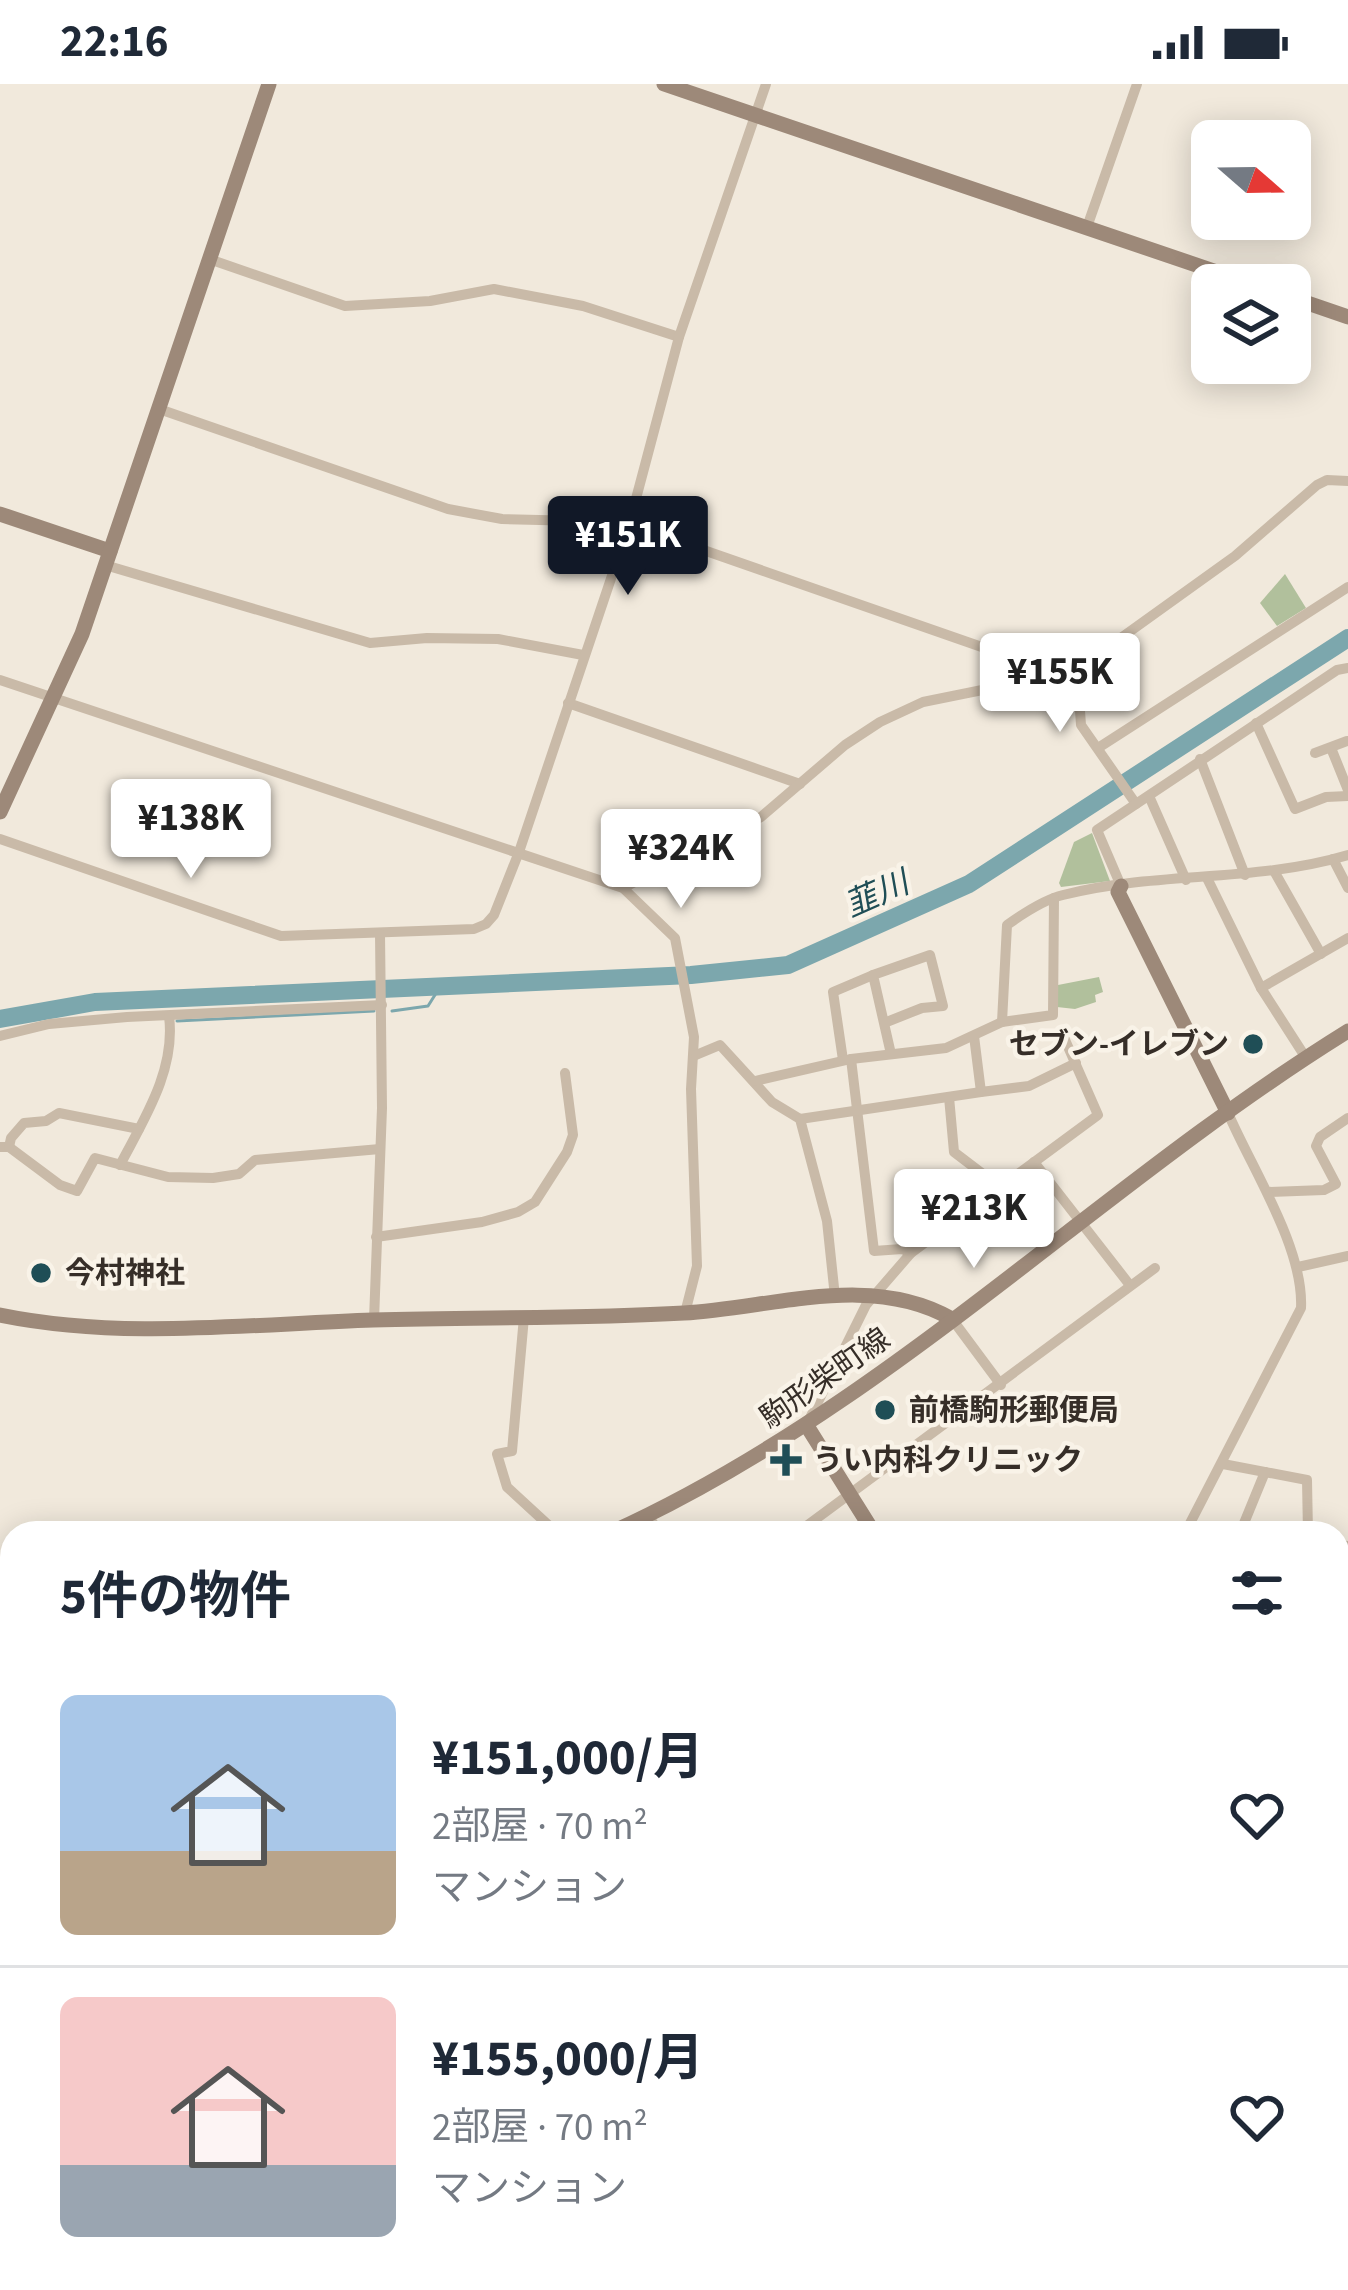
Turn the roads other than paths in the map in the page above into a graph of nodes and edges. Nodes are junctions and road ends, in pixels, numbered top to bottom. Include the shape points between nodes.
1 (269, 84) edge
2 (664, 84) edge
3 (766, 84) edge
4 (1137, 84) edge
5 (755, 115) junction
6 (1087, 227) junction
7 (209, 259) junction
8 (1195, 264) edge
9 (1311, 304) edge
10 (1348, 316) edge
11 (679, 337) junction
12 (159, 410) junction
13 (1348, 481) edge
14 (0, 514) edge
15 (629, 525) junction
16 (108, 558) junction
17 (1348, 586) edge
18 (584, 655) junction
19 (1077, 667) junction
20 (1042, 668) junction
21 (1348, 668) edge
22 (0, 680) edge
23 (55, 699) junction
24 (568, 703) junction
25 (1256, 723) junction
26 (1347, 741) edge
27 (1098, 748) junction
28 (1331, 748) junction
29 (1315, 753) dead end
30 (1200, 759) junction
31 (800, 784) junction
32 (1348, 793) edge
33 (1149, 796) junction
34 (1133, 799) junction
35 (0, 812) edge
36 (0, 839) edge
37 (519, 852) junction
38 (1348, 855) edge
39 (1333, 859) junction
40 (1274, 871) junction
41 (1245, 875) junction
42 (1207, 878) junction
43 (1186, 880) junction
44 (1120, 886) junction
45 (623, 888) junction
46 (1348, 888) edge
47 (1054, 898) junction
48 (380, 934) junction
49 (1348, 938) edge
50 (1321, 954) junction
51 (873, 975) junction
52 (1261, 988) junction
53 (381, 1002) junction
54 (169, 1016) junction
55 (1002, 1022) junction
56 (884, 1023) junction
57 (1348, 1031) edge
58 (1062, 1033) dead end
59 (0, 1036) edge
60 (974, 1036) junction
61 (891, 1054) junction
62 (696, 1055) junction
63 (1306, 1058) junction
64 (847, 1059) junction
65 (1076, 1064) junction
66 (565, 1073) dead end
67 (755, 1081) junction
68 (981, 1092) junction
69 (949, 1096) junction
70 (857, 1108) junction
71 (1228, 1113) junction
72 (1348, 1118) edge
73 (800, 1119) junction
74 (139, 1129) junction
75 (5, 1147) edge
76 (380, 1149) junction
77 (1034, 1162) junction
78 (120, 1165) junction
79 (1000, 1187) junction
80 (1268, 1192) junction
81 (1080, 1224) junction
82 (376, 1237) junction
83 (911, 1253) junction
84 (1348, 1256) edge
85 (1298, 1267) junction
86 (1155, 1268) dead end
87 (1129, 1285) junction
88 (873, 1294) junction
89 (835, 1297) junction
90 (685, 1313) junction
91 (0, 1315) edge
92 (524, 1317) junction
93 (952, 1319) junction
94 (374, 1320) junction
95 (1000, 1385) junction
96 (807, 1426) junction
97 (1223, 1464) junction
98 (1265, 1472) junction
99 (850, 1495) junction
100 (648, 1516) junction
101 (544, 1521) edge
102 (637, 1521) edge
103 (652, 1521) edge
104 (814, 1521) edge
105 (866, 1521) edge
106 (1192, 1521) edge
107 (1247, 1521) edge
108 (1308, 1521) edge

1 - 7 street
2 - 5 street
3 - 5 street
4 - 6 street
5 - 6 street
5 - 11 street
6 - 8 street
7 - 11 street via 345,306 494,289
7 - 12 street
9 - 10 street
11 - 15 street
12 - 15 street via 448,509 502,520
12 - 16 street
13 - 19 street via 1317,485 1235,556
14 - 16 street
15 - 18 street
15 - 20 street
16 - 18 street via 370,643 498,639
16 - 23 street
17 - 27 street
18 - 24 street
19 - 20 street
19 - 27 street via 1081,725
20 - 31 street via 880,722
21 - 25 street
22 - 23 street
23 - 35 street
23 - 37 street
24 - 31 street
24 - 37 street
25 - 30 street
25 - 32 street via 1295,809
26 - 28 street
27 - 34 street
28 - 29 street
28 - 32 street
30 - 33 street
30 - 41 street
31 - 45 street via 738,831
33 - 34 street
33 - 43 street
34 - 44 street via 1097,830
36 - 48 street via 272,933
37 - 45 street
37 - 48 street via 486,924
38 - 39 street
39 - 40 street
39 - 46 street
40 - 41 street
40 - 50 street
41 - 42 street
42 - 43 street
42 - 52 street
43 - 44 street
44 - 47 street
44 - 71 street
45 - 62 street via 675,938
47 - 55 street via 1007,925
47 - 55 street via 1053,1015
48 - 53 street
49 - 50 street
50 - 52 street
51 - 56 street
51 - 56 street via 930,955 943,1006
51 - 64 street via 833,992
52 - 63 street
53 - 54 street
53 - 76 street
54 - 59 street via 49,1024
54 - 74 street via 162,1083
55 - 60 street
56 - 61 street
57 - 63 street, 駒形柴町線
58 - 65 street
60 - 61 street
60 - 68 street
61 - 64 street
62 - 67 street via 720,1046
62 - 90 street via 697,1266
63 - 71 street, 駒形柴町線
64 - 67 street
64 - 70 street
65 - 68 street via 1030,1086
65 - 77 street via 1098,1115
66 - 82 street via 573,1136 536,1202 482,1222
67 - 73 street
68 - 69 street
69 - 70 street
69 - 79 street via 954,1152
70 - 73 street
70 - 83 street via 874,1250
71 - 80 street
71 - 81 street, 駒形柴町線
72 - 80 street via 1316,1146 1336,1184
73 - 89 street via 827,1221
74 - 75 street via 59,1113 24,1123
74 - 78 street
75 - 78 street via 77,1191 95,1158
76 - 78 street via 255,1160 227,1178 168,1177
76 - 82 street
77 - 79 street
77 - 81 street
79 - 83 street
80 - 85 street
81 - 87 street
81 - 93 street, 駒形柴町線
82 - 94 street
83 - 88 street
84 - 85 street
85 - 97 street via 1297,1320
86 - 87 street
87 - 95 street
88 - 89 street
88 - 93 street
88 - 96 street
89 - 90 street
90 - 92 street
91 - 94 street via 86,1328
92 - 94 street
92 - 101 street via 512,1451 497,1454 507,1487
93 - 95 street
93 - 96 street, 駒形柴町線
95 - 99 street
96 - 99 street
96 - 100 street, 駒形柴町線
97 - 98 street
97 - 106 street
98 - 107 street
98 - 108 street via 1307,1480
99 - 104 street
99 - 105 street
100 - 102 street, 駒形柴町線
100 - 103 street

